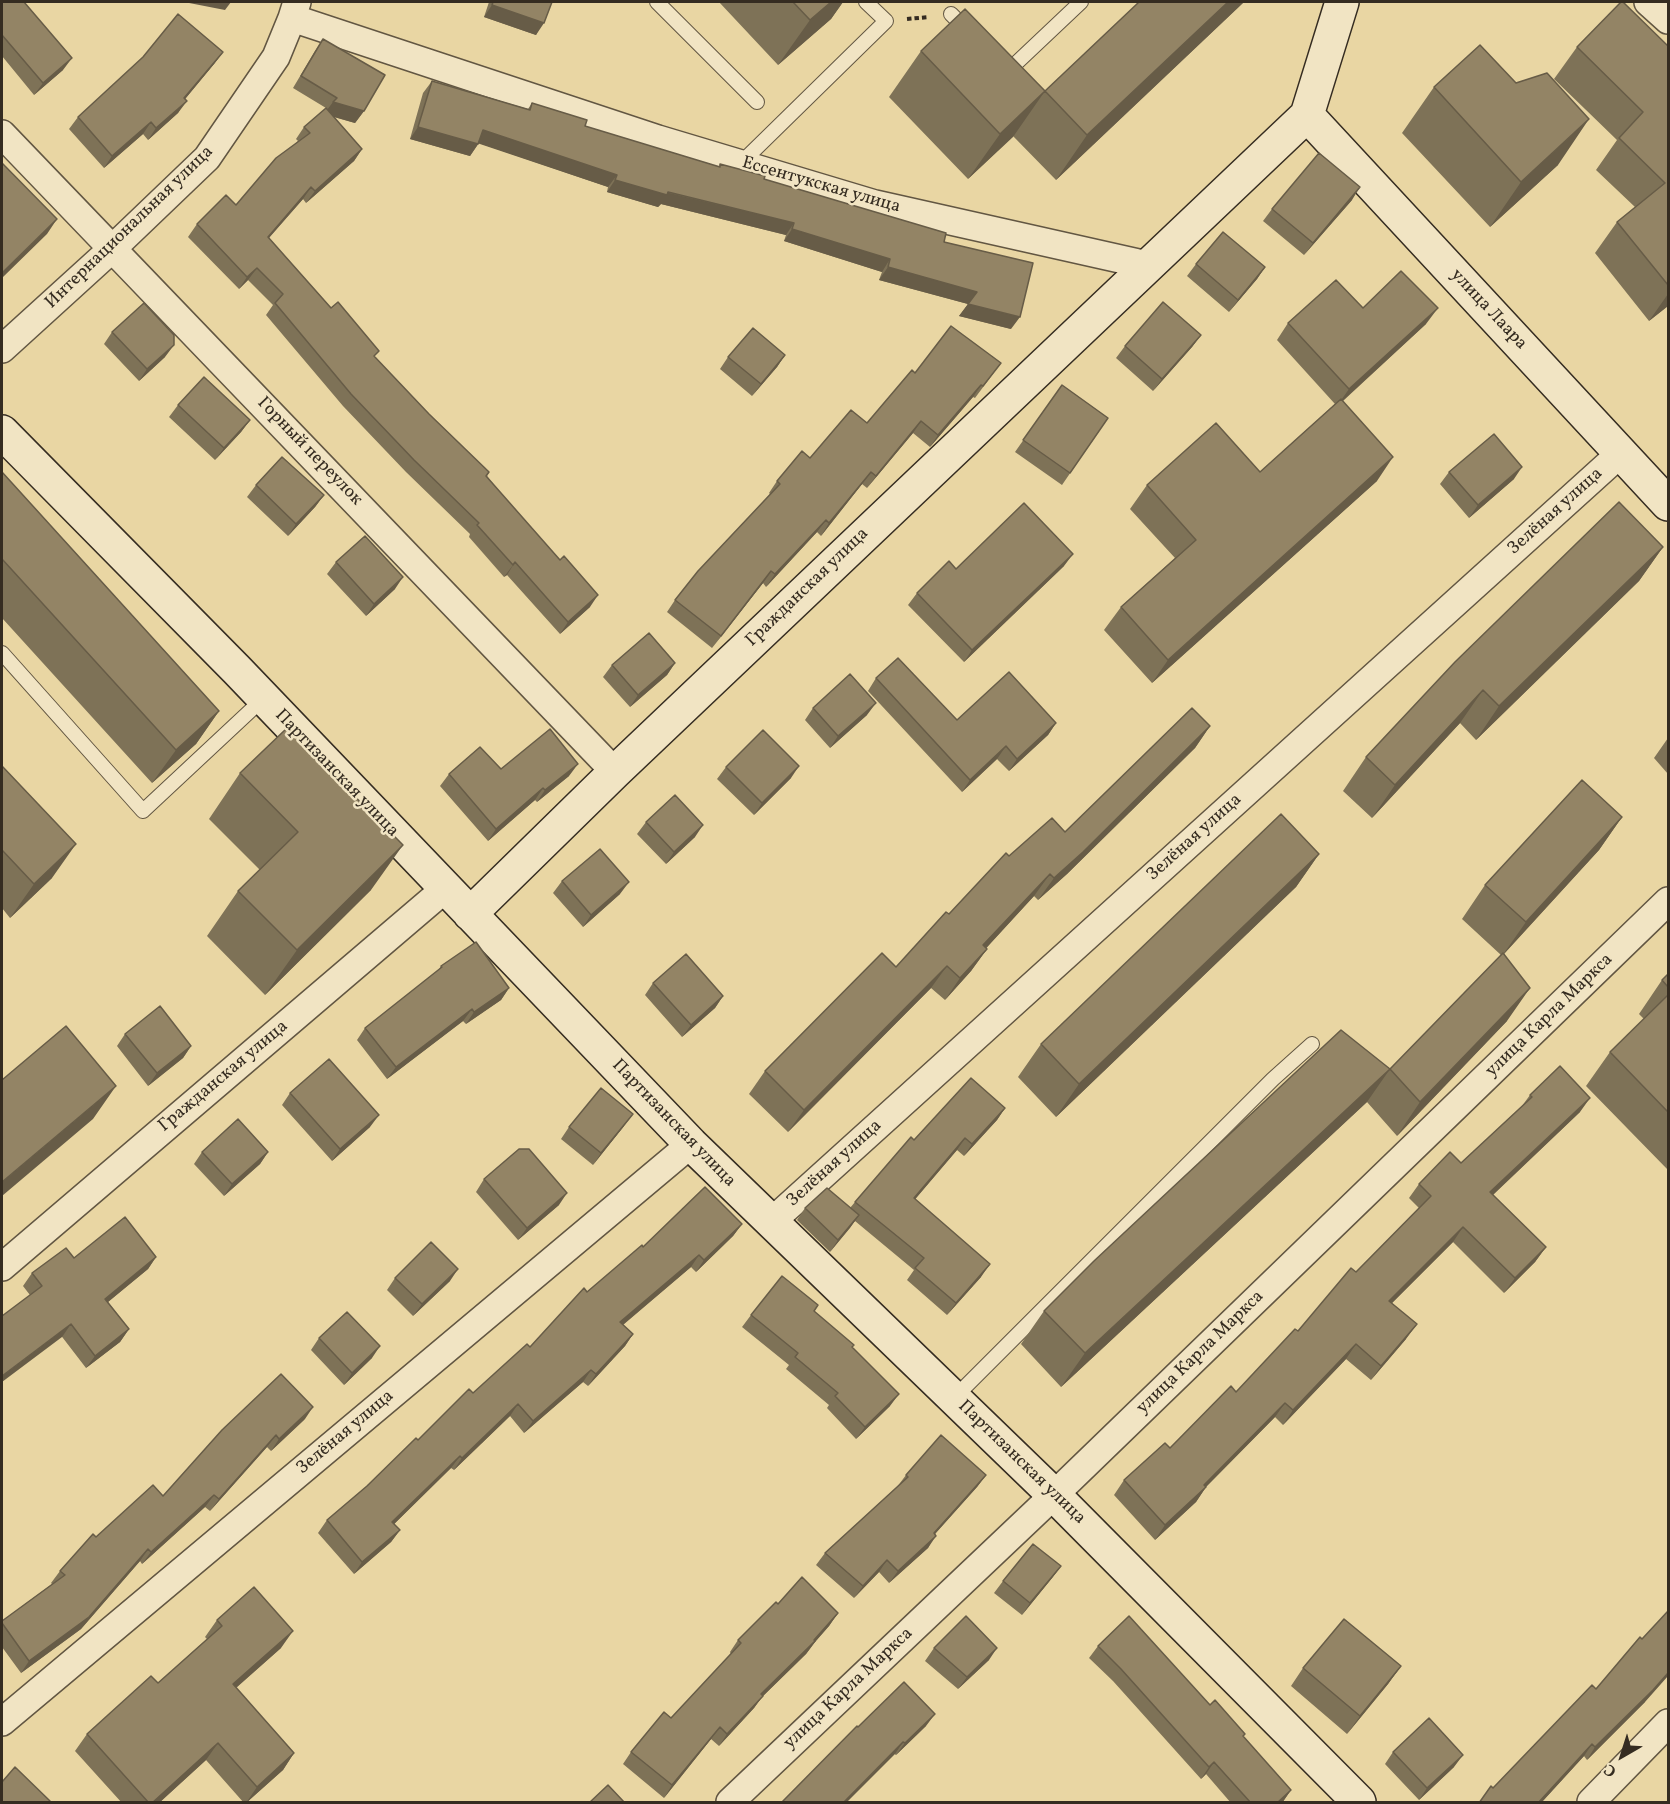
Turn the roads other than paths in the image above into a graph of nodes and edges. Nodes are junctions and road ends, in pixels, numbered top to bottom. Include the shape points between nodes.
1 (657, 2) edge
2 (866, 2) edge
3 (1081, 2) edge
4 (1342, 2) edge
5 (1648, 2) edge
6 (295, 10) edge
7 (951, 14) road end
8 (1668, 20) edge
9 (975, 38) edge
10 (992, 54) edge
11 (757, 102) dead end
12 (1307, 115) junction
13 (2, 134) edge
14 (741, 163) junction
15 (113, 248) junction
16 (1147, 265) junction
17 (2, 349) edge
18 (2, 432) edge
19 (1621, 453) junction
20 (1668, 504) edge
21 (2, 653) edge
22 (264, 698) junction
23 (615, 772) junction
24 (446, 888) junction
25 (1668, 901) edge
26 (470, 914) junction
27 (1312, 1044) dead end
28 (691, 1144) junction
29 (770, 1223) junction
30 (2, 1267) edge
31 (954, 1398) junction
32 (1054, 1495) junction
33 (2, 1722) edge
34 (1668, 1723) edge
35 (730, 1803) edge
36 (1359, 1803) edge
37 (1591, 1803) edge

1 - 11 lane
2 - 14 lane via 886,21
3 - 10 lane via 1009,70
4 - 12 street
5 - 8 street
6 - 14 street, Ессентукская улица via 658,139
6 - 15 street, Интернациональная улица via 276,57 207,158
7 - 9 lane
12 - 16 street
12 - 19 street, улица Лаара
13 - 15 street, Горный переулок
14 - 16 street, Ессентукская улица via 875,204
15 - 17 street, Интернациональная улица
15 - 23 street, Горный переулок
16 - 23 street, Гражданская улица
18 - 22 street, Партизанская улица
19 - 20 street, улица Лаара
19 - 29 street, Зелёная улица
21 - 22 lane via 143,811
22 - 24 street, Партизанская улица
23 - 26 street, Гражданская улица
24 - 26 street, Партизанская улица
24 - 30 street, Гражданская улица
25 - 32 street, улица Карла Маркса
26 - 28 street, Партизанская улица
27 - 31 lane
28 - 29 street, Партизанская улица
28 - 33 street, Зелёная улица
29 - 31 street, Партизанская улица
31 - 32 street, Партизанская улица
32 - 35 street, улица Карла Маркса
32 - 36 street, Партизанская улица
34 - 37 street

